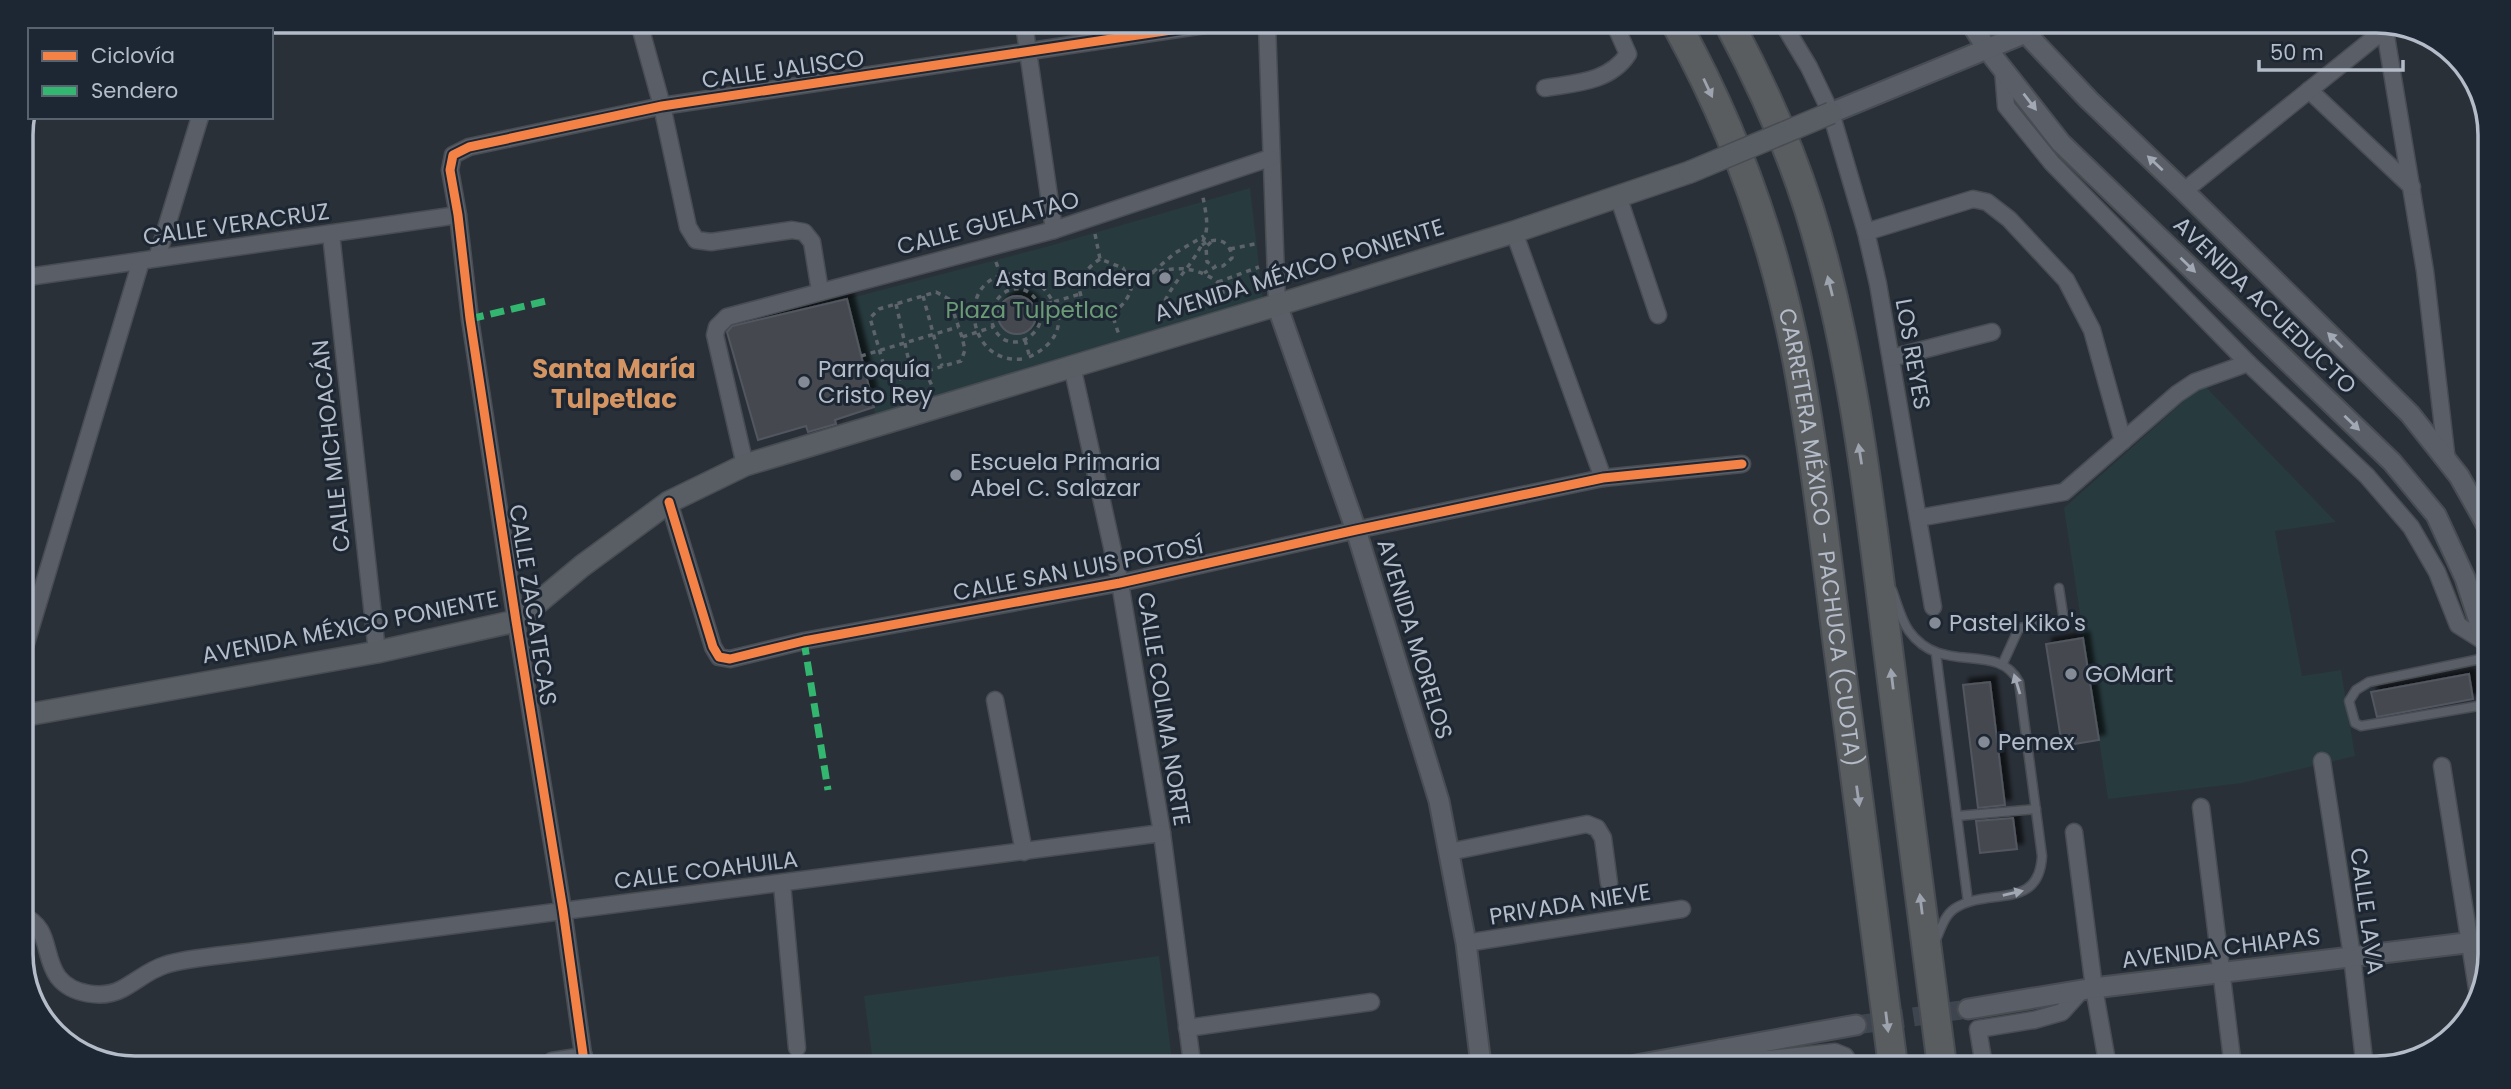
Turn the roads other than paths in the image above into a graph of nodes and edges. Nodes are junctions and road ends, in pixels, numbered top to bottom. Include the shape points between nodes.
1 (642, 33) edge
2 (1026, 33) edge
3 (1153, 33) edge
4 (1267, 33) edge
5 (1619, 33) edge
6 (1681, 33) edge
7 (1734, 33) edge
8 (1789, 33) edge
9 (1977, 33) edge
10 (2020, 33) edge
11 (2030, 33) edge
12 (2381, 33) edge
13 (2386, 34) edge
14 (1987, 48) junction
15 (1029, 52) junction
16 (2003, 69) junction
17 (1545, 88) dead end
18 (2309, 90) junction
19 (662, 106) junction
20 (1831, 113) junction
21 (199, 119) edge
22 (453, 155) joint
23 (1270, 158) junction
24 (2412, 187) junction
25 (2184, 191) junction
26 (1618, 195) junction
27 (458, 215) junction
28 (1054, 230) junction
29 (1514, 232) junction
30 (1866, 232) junction
31 (331, 234) junction
32 (149, 260) junction
33 (33, 276) edge
34 (820, 291) junction
35 (1277, 305) junction
36 (1658, 315) dead end
37 (1993, 332) dead end
38 (1891, 358) junction
39 (2248, 363) junction
40 (1072, 366) junction
41 (2123, 441) junction
42 (2448, 462) junction
43 (1742, 464) dead end
44 (745, 466) junction
45 (1604, 478) junction
46 (669, 502) junction
47 (2478, 510) edge
48 (1918, 518) junction
49 (1356, 530) junction
50 (1875, 544) junction
51 (1121, 583) junction
52 (2059, 588) dead end
53 (1933, 607) dead end
54 (2478, 619) edge
55 (516, 621) junction
56 (33, 622) edge
57 (2478, 637) edge
58 (377, 652) junction
59 (1936, 654) junction
60 (2478, 659) edge
61 (2003, 663) junction
62 (995, 700) dead end
63 (2478, 706) edge
64 (33, 714) edge
65 (2322, 761) dead end
66 (2442, 766) dead end
67 (2201, 807) dead end
68 (2036, 809) junction
69 (1957, 816) junction
70 (2074, 832) dead end
71 (1162, 833) junction
72 (1024, 852) junction
73 (1449, 852) junction
74 (1609, 883) dead end
75 (782, 884) junction
76 (1968, 902) junction
77 (564, 909) junction
78 (1682, 909) dead end
79 (33, 919) edge
80 (2476, 942) edge
81 (1465, 943) junction
82 (2352, 956) junction
83 (1928, 957) junction
84 (2477, 963) edge
85 (2222, 972) junction
86 (2087, 990) junction
87 (1371, 1002) dead end
88 (1968, 1009) tunnel mouth
89 (1856, 1026) tunnel mouth
90 (1187, 1028) junction
91 (797, 1048) dead end
92 (1720, 1048) junction
93 (584, 1056) edge
94 (1191, 1056) edge
95 (1480, 1056) edge
96 (1680, 1056) edge
97 (1738, 1056) edge
98 (1797, 1056) edge
99 (1845, 1056) edge
100 (1892, 1056) edge
101 (1941, 1056) edge
102 (1983, 1056) edge
103 (2105, 1056) edge
104 (2232, 1056) edge
105 (2364, 1056) edge

1 - 19 street
2 - 15 street
3 - 15 street, CALLE JALISCO
4 - 23 street, AVENIDA MORELOS
5 - 17 street via 1628,54 1620,66 1593,80
6 -> 100 highway, CARRETERA MÉXICO - PACHUCA (CUOTA) via 1744,171 1798,362
50 -> 7 highway, CARRETERA MÉXICO - PACHUCA (CUOTA) via 1844,352 1816,234 1787,146
8 - 20 street, LOS REYES
9 - 14 street, AVENIDA ACUEDUCTO
10 - 14 street
25 -> 11 street, AVENIDA ACUEDUCTO via 2089,100
12 - 18 street
13 - 24 street
14 - 16 street, AVENIDA ACUEDUCTO
14 - 20 street
15 - 19 street, CALLE JALISCO
15 - 28 street
16 - 39 street via 2006,106 2052,163
16 -> 54 street, AVENIDA ACUEDUCTO via 2062,143 2392,462 2436,515
18 - 24 street
18 - 25 street
19 - 22 street, CALLE JALISCO via 469,147
19 - 34 street via 688,227 696,240 804,232 812,242
20 - 26 main road, AVENIDA MÉXICO PONIENTE, bridge via 1690,172
20 - 30 street, LOS REYES
21 - 32 street
22 - 27 street, CALLE ZACATECAS via 450,170
23 - 28 street, CALLE GUELATAO
23 - 35 street, AVENIDA MORELOS
24 - 42 street
42 -> 25 street, AVENIDA ACUEDUCTO via 2410,414
26 - 29 main road, AVENIDA MÉXICO PONIENTE
26 - 36 street
27 - 31 street, CALLE VERACRUZ
27 - 55 street, CALLE ZACATECAS
28 - 34 street, CALLE GUELATAO
29 - 35 main road, AVENIDA MÉXICO PONIENTE
29 - 45 street
30 - 38 street, LOS REYES
30 - 41 street via 1973,199 1987,202 2009,219 2066,280 2092,330
31 - 32 street, CALLE VERACRUZ
31 - 58 street, CALLE MICHOACÁN
32 - 33 street, CALLE VERACRUZ
32 - 56 street
34 - 44 street, CALLE GUELATAO via 727,317 718,327 715,335
35 - 40 main road, AVENIDA MÉXICO PONIENTE
35 - 49 street, AVENIDA MORELOS
37 - 38 street
38 - 48 street, LOS REYES
39 - 41 street via 2195,382
39 - 57 street via 2367,476 2411,527 2437,572 2458,625
40 - 44 main road, AVENIDA MÉXICO PONIENTE
40 - 51 street, CALLE COLIMA NORTE
41 - 48 street via 2064,492
42 - 47 street, AVENIDA ACUEDUCTO
43 - 45 street, CALLE SAN LUIS POTOSÍ
44 - 46 main road, AVENIDA MÉXICO PONIENTE
45 - 49 street, CALLE SAN LUIS POTOSÍ
46 - 51 street, CALLE SAN LUIS POTOSÍ via 719,657 730,659 804,641
46 - 55 main road, AVENIDA MÉXICO PONIENTE
48 - 53 street, LOS REYES
49 - 51 street, CALLE SAN LUIS POTOSÍ
49 - 73 street, AVENIDA MORELOS via 1439,801
50 - 59 lane via 1908,630
83 -> 50 highway, CARRETERA MÉXICO - PACHUCA (CUOTA)
51 - 71 street, CALLE COLIMA NORTE
52 - 61 lane via 2064,621 2019,628
55 - 58 main road, AVENIDA MÉXICO PONIENTE
55 - 77 street, CALLE ZACATECAS
58 - 64 main road, AVENIDA MÉXICO PONIENTE
59 - 61 lane
59 - 69 lane
60 - 63 lane via 2369,682 2349,701 2354,723 2361,726
68 -> 61 lane via 2019,682
62 - 72 street
65 - 82 street, CALLE LAVA
66 - 80 street
67 - 85 street
68 - 69 lane
76 -> 68 lane via 2024,891 2035,884 2042,856
69 - 76 lane
70 - 86 street
71 - 72 street, CALLE COAHUILA
71 - 90 street, CALLE COLIMA NORTE
72 - 75 street, CALLE COAHUILA
73 - 74 street via 1587,824 1597,828 1603,838
73 - 81 street, AVENIDA MORELOS
75 - 77 street, CALLE COAHUILA
75 - 91 street
76 - 83 lane via 1946,918
77 - 79 street, CALLE COAHUILA via 167,964 120,990 96,994 74,991 57,976
77 - 93 street, CALLE ZACATECAS
78 - 81 street, PRIVADA NIEVE
80 - 82 street, AVENIDA CHIAPAS
80 - 84 street
81 - 95 street, AVENIDA MORELOS
82 - 85 street, AVENIDA CHIAPAS
82 - 105 street, CALLE LAVA
83 - 101 highway, CARRETERA MÉXICO - PACHUCA (CUOTA)
85 - 86 street, AVENIDA CHIAPAS
85 - 104 street
86 - 88 street, AVENIDA CHIAPAS
86 - 102 street via 2062,1012 1979,1029
86 - 103 street
87 - 90 street
89 - 92 street
90 - 94 street, CALLE COLIMA NORTE
92 - 96 street
92 - 97 street
98 - 99 street via 1835,1052

